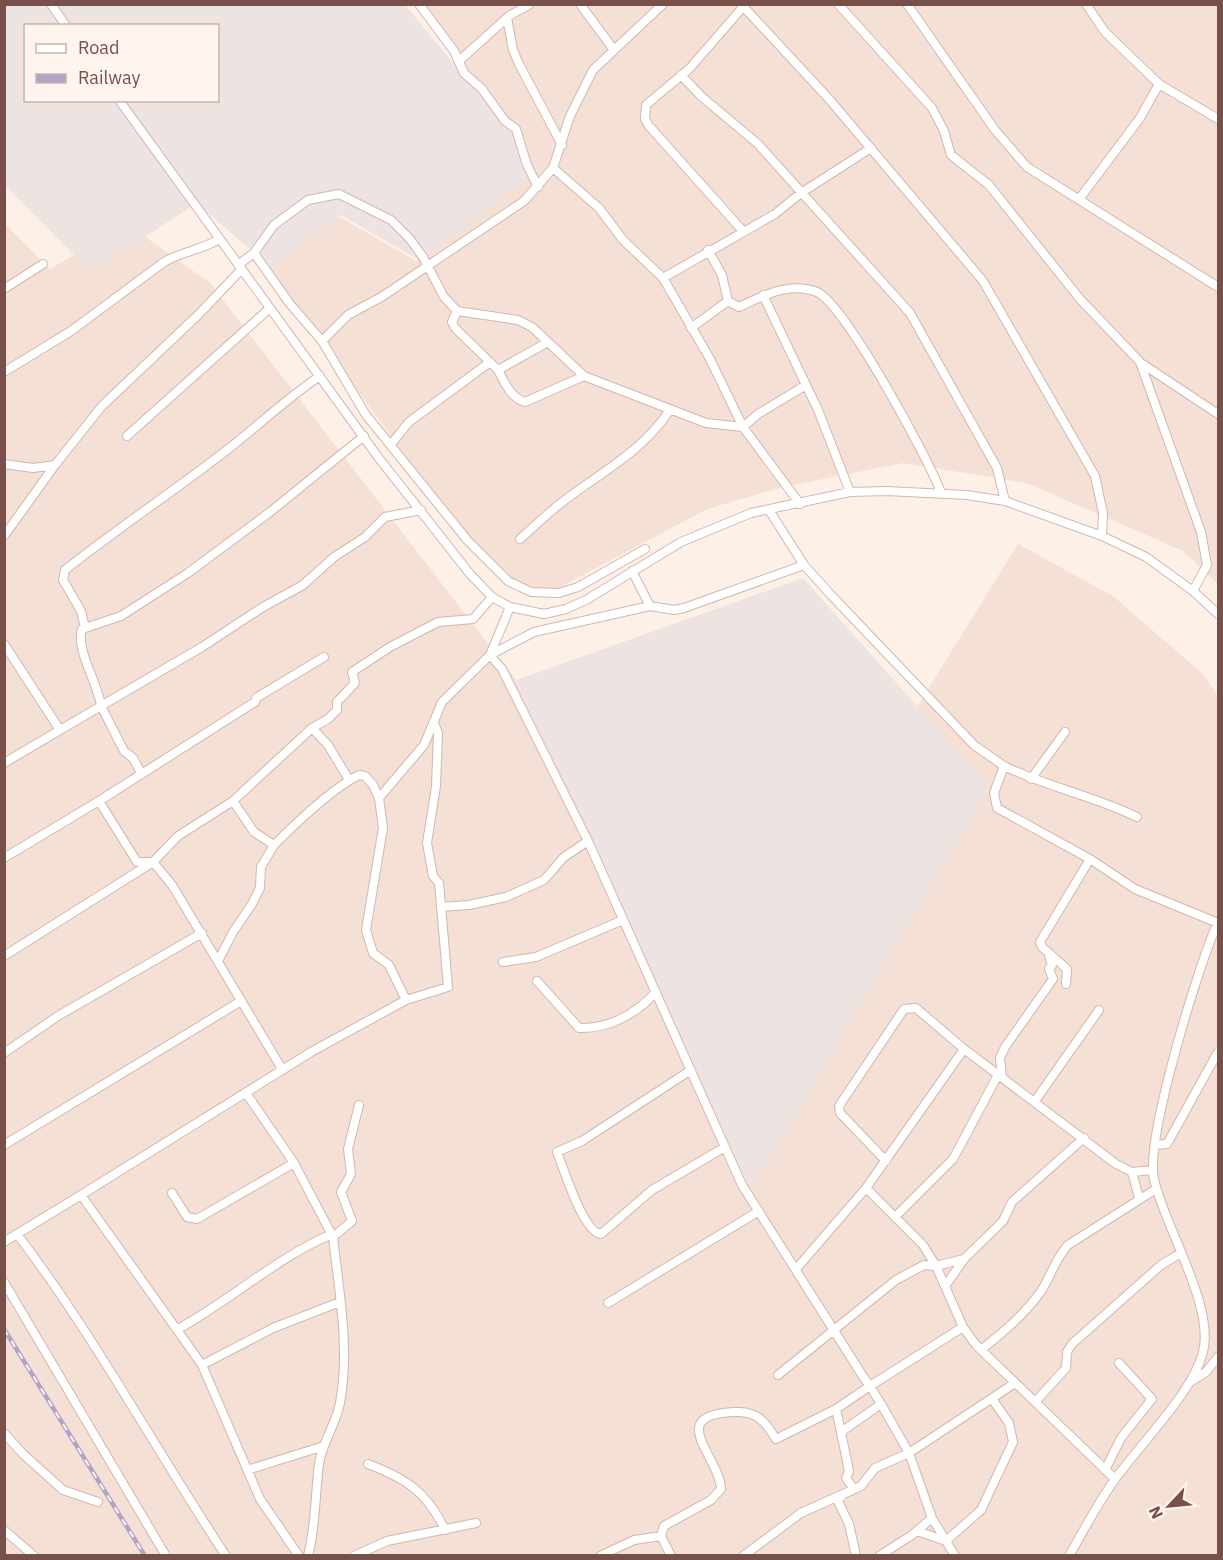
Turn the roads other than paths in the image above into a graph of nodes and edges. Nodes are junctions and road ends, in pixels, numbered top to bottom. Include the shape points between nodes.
1 (51, 4) edge
2 (419, 4) edge
3 (530, 4) edge
4 (580, 4) edge
5 (663, 4) edge
6 (838, 4) edge
7 (907, 4) edge
8 (1086, 4) edge
9 (742, 6) edge
10 (507, 18) junction
11 (65, 24) edge
12 (614, 50) junction
13 (459, 61) junction
14 (681, 75) junction
15 (1159, 84) junction
16 (120, 102) edge
17 (1218, 120) edge
18 (562, 145) junction
19 (871, 148) junction
20 (553, 168) junction
21 (538, 187) junction
22 (801, 193) junction
23 (1080, 198) junction
24 (742, 230) junction
25 (219, 239) junction
26 (708, 250) junction
27 (254, 253) junction
28 (44, 264) dead end
29 (239, 267) junction
30 (428, 267) junction
31 (663, 278) junction
32 (1218, 286) edge
33 (4, 290) edge
34 (763, 295) junction
35 (728, 301) junction
36 (270, 308) junction
37 (457, 311) junction
38 (691, 328) junction
39 (322, 341) junction
40 (548, 342) junction
41 (490, 362) junction
42 (1140, 362) junction
43 (498, 370) junction
44 (4, 372) edge
45 (320, 376) junction
46 (584, 376) junction
47 (806, 385) junction
48 (670, 410) junction
49 (1218, 414) edge
50 (743, 427) junction
51 (127, 436) dead end
52 (363, 436) junction
53 (392, 443) junction
54 (4, 464) edge
55 (55, 465) junction
56 (850, 492) junction
57 (941, 493) junction
58 (1005, 501) junction
59 (800, 504) junction
60 (421, 510) junction
61 (769, 510) junction
62 (4, 536) edge
63 (1102, 536) junction
64 (520, 538) dead end
65 (645, 549) dead end
66 (804, 565) junction
67 (632, 571) junction
68 (1192, 591) junction
69 (492, 597) junction
70 (650, 606) junction
71 (510, 607) junction
72 (1218, 614) edge
73 (85, 628) junction
74 (4, 644) edge
75 (490, 656) junction
76 (324, 657) dead end
77 (101, 706) junction
78 (434, 723) junction
79 (312, 728) junction
80 (60, 729) junction
81 (1065, 732) dead end
82 (4, 763) edge
83 (1004, 766) junction
84 (141, 773) junction
85 (1031, 779) junction
86 (349, 780) junction
87 (379, 798) junction
88 (99, 801) junction
89 (233, 801) junction
90 (1137, 817) dead end
91 (588, 841) junction
92 (274, 845) junction
93 (4, 858) edge
94 (1090, 859) junction
95 (153, 862) junction
96 (441, 907) junction
97 (623, 920) junction
98 (1218, 923) edge
99 (202, 933) junction
100 (1049, 954) junction
101 (4, 956) edge
102 (218, 961) junction
103 (503, 962) dead end
104 (537, 981) dead end
105 (1066, 984) dead end
106 (656, 992) junction
107 (406, 1000) junction
108 (242, 1001) junction
109 (1099, 1010) dead end
110 (964, 1049) junction
111 (1218, 1052) edge
112 (4, 1053) edge
113 (282, 1069) junction
114 (691, 1070) junction
115 (1000, 1076) junction
116 (246, 1094) junction
117 (1035, 1101) junction
118 (360, 1105) dead end
119 (1084, 1138) junction
120 (4, 1145) edge
121 (1155, 1145) junction
122 (725, 1147) junction
123 (886, 1161) junction
124 (294, 1163) junction
125 (1152, 1170) junction
126 (1132, 1172) junction
127 (866, 1188) junction
128 (1156, 1189) junction
129 (172, 1193) dead end
130 (81, 1196) junction
131 (1139, 1198) junction
132 (759, 1211) junction
133 (895, 1217) junction
134 (17, 1234) junction
135 (333, 1236) junction
136 (4, 1242) edge
137 (1181, 1253) junction
138 (964, 1258) junction
139 (936, 1266) junction
140 (796, 1268) junction
141 (4, 1282) edge
142 (946, 1285) junction
143 (340, 1302) junction
144 (608, 1303) dead end
145 (963, 1327) junction
146 (178, 1329) junction
147 (835, 1331) junction
148 (981, 1350) junction
149 (1218, 1357) edge
150 (1119, 1363) dead end
151 (202, 1365) junction
152 (778, 1375) dead end
153 (1015, 1383) junction
154 (1188, 1383) junction
155 (870, 1386) junction
156 (992, 1399) junction
157 (1035, 1402) junction
158 (881, 1404) junction
159 (836, 1409) junction
160 (841, 1432) junction
161 (4, 1433) edge
162 (324, 1446) junction
163 (909, 1453) junction
164 (369, 1464) dead end
165 (247, 1470) junction
166 (1104, 1470) junction
167 (1115, 1479) junction
168 (854, 1489) junction
169 (98, 1502) dead end
170 (932, 1518) junction
171 (476, 1523) dead end
172 (4, 1530) edge
173 (445, 1530) junction
174 (917, 1532) junction
175 (661, 1536) junction
176 (946, 1540) junction
177 (34, 1556) edge
178 (166, 1556) edge
179 (226, 1556) edge
180 (299, 1556) edge
181 (308, 1556) edge
182 (354, 1556) edge
183 (600, 1556) edge
184 (671, 1556) edge
185 (742, 1556) edge
186 (856, 1556) edge
187 (879, 1556) edge
188 (955, 1556) edge
189 (1069, 1556) edge

1 - 11 street
2 - 13 street
3 - 10 street
4 - 12 street
5 - 12 street
6 - 42 street via 932,108 951,155 989,185 1080,299
7 - 23 street via 995,130 1026,167
8 - 15 street via 1105,32
9 - 14 street
9 - 19 street
10 - 13 street
10 - 18 street via 519,64
12 - 18 street via 580,92
13 - 21 street via 464,73 516,129 526,165
14 - 22 street via 758,144
14 - 24 street via 646,105 645,119
15 - 17 street
15 - 23 street via 1140,118
16 - 25 street
18 - 20 street
19 - 22 street
19 - 63 street via 970,263 1034,367 1095,476 1103,513
20 - 21 street
20 - 31 street via 599,208 623,240
21 - 30 street via 497,222
22 - 24 street via 775,214
22 - 58 street via 910,313 997,468
23 - 32 street
24 - 26 street
25 - 29 street
25 - 44 street via 201,250 164,262 71,332
26 - 31 street
26 - 35 street via 722,274
27 - 29 street
27 - 30 street via 274,225 308,200 339,194 391,220 410,239
27 - 39 street
28 - 33 street
29 - 36 street
29 - 55 street via 198,315 102,406
30 - 37 street via 444,297
30 - 39 street via 348,315
31 - 38 street
34 - 35 street via 739,307
34 - 47 street
34 - 57 street via 800,289 818,292 828,300 886,384
35 - 38 street
36 - 45 street
36 - 51 street
37 - 40 street via 518,320
37 - 41 street via 452,322 455,328
38 - 50 street
39 - 53 street via 366,415
40 - 43 street
40 - 46 street
41 - 43 street
41 - 53 street via 427,407
42 - 49 street
42 - 68 street via 1202,532 1207,565
43 - 46 street via 511,392 525,402
45 - 52 street
45 - 73 street via 65,570 63,580 81,611
46 - 48 street
47 - 50 street
47 - 56 street
48 - 50 street via 718,426
48 - 64 street via 653,435 636,450 570,496
50 - 59 street
52 - 60 street
52 - 73 street via 188,573 121,616
53 - 65 street via 477,551 518,586 542,593 570,590
54 - 55 street via 33,468
55 - 62 street
56 - 57 street
56 - 59 street
57 - 58 street
58 - 63 street
59 - 61 street
60 - 69 street
60 - 77 street via 385,517 366,537 334,557 303,585
61 - 66 street
61 - 67 street via 681,542
63 - 68 street via 1146,557
66 - 70 street via 684,608
66 - 83 street via 974,745
67 - 70 street
67 - 71 street via 566,609 544,614
68 - 72 street
69 - 71 street
69 - 79 street via 473,619 438,622 352,672 355,683 337,702 337,710
70 - 75 street via 534,632
71 - 75 street
73 - 77 street via 80,643
74 - 80 street
75 - 78 street via 442,702
75 - 91 street via 502,669
76 - 84 street
77 - 80 street
77 - 84 street via 124,751
78 - 87 street via 416,757
78 - 96 street via 438,733 436,786 427,843 433,876 439,883
79 - 86 street via 328,745
79 - 89 street
80 - 82 street
81 - 85 street
83 - 85 street
83 - 94 street via 994,793 997,808
84 - 88 street
85 - 90 street
86 - 87 street via 365,776
86 - 92 street
87 - 107 street via 382,844 366,930 373,952 389,965
88 - 93 street
88 - 95 street via 137,862
89 - 92 street via 254,832
89 - 95 street via 178,836
91 - 96 street via 564,857 543,880 506,897
91 - 97 street
92 - 102 street via 261,867 260,888
94 - 98 street via 1136,890
94 - 100 street via 1040,942
95 - 99 street
95 - 101 street
96 - 107 street via 448,987
97 - 103 street via 536,957
97 - 106 street
98 - 121 street via 1208,944 1181,1038
99 - 102 street
99 - 112 street via 58,1016
100 - 105 street via 1067,969
100 - 115 street via 1053,979 1005,1047 1000,1058
102 - 108 street
104 - 106 street via 579,1028 625,1017
106 - 114 street
107 - 113 street
108 - 113 street
108 - 120 street
109 - 117 street
110 - 115 street
110 - 123 street
110 - 123 street via 916,1008 904,1009 839,1106 840,1113
111 - 121 street via 1167,1144
113 - 116 street
114 - 122 street
114 - 122 street via 582,1141 557,1152 577,1206 593,1230 601,1234 652,1190
115 - 117 street
115 - 133 street via 953,1159
116 - 124 street
116 - 130 street
117 - 119 street
118 - 135 street via 348,1149 351,1174 341,1192 352,1221
119 - 126 street
119 - 138 street via 1012,1202 1003,1221
121 - 125 street
122 - 132 street
123 - 127 street
124 - 129 street via 197,1219 187,1217
124 - 135 street
125 - 126 street
125 - 128 street
126 - 131 street
127 - 133 street
127 - 140 street
128 - 131 street
128 - 137 street
130 - 134 street
130 - 146 street
131 - 148 street via 1068,1245 1040,1292 1008,1328
132 - 140 street
132 - 144 street
133 - 139 street via 923,1245
134 - 136 street
134 - 179 street via 109,1368
135 - 143 street
135 - 146 street via 293,1253
137 - 154 street via 1205,1329 1204,1350
137 - 157 street via 1161,1265 1072,1344 1066,1368
138 - 139 street
138 - 142 street
139 - 142 street
139 - 147 street via 918,1267 896,1280
140 - 147 street
141 - 178 street
142 - 145 street
143 - 151 street via 273,1328
143 - 162 street via 343,1379 339,1405
145 - 148 street
145 - 155 street
146 - 151 street
147 - 152 street
147 - 155 street
148 - 153 street
149 - 154 street via 1206,1372
150 - 166 street via 1152,1399 1121,1438
151 - 165 street
153 - 156 street
153 - 157 street
154 - 167 street
155 - 158 street
155 - 159 street
156 - 163 street
156 - 176 street via 1013,1433 1010,1453 981,1510
157 - 166 street
158 - 160 street
158 - 163 street
159 - 160 street
159 - 175 street via 776,1439 764,1420 751,1413 715,1414 705,1420 699,1426 699,1436 718,1472 721,1489 711,1500 664,1526
160 - 168 street via 849,1471 846,1478
161 - 169 street via 63,1490
162 - 165 street
162 - 181 street
163 - 168 street via 875,1468
163 - 170 street
164 - 173 street via 402,1478 418,1490
165 - 180 street via 260,1499
166 - 167 street
167 - 189 street
168 - 185 street via 801,1513
168 - 186 street via 837,1499 849,1524
170 - 174 street
170 - 176 street
171 - 173 street
172 - 177 street
173 - 182 street via 387,1541
174 - 176 street
174 - 187 street
175 - 183 street via 634,1540
175 - 184 street
176 - 188 street

